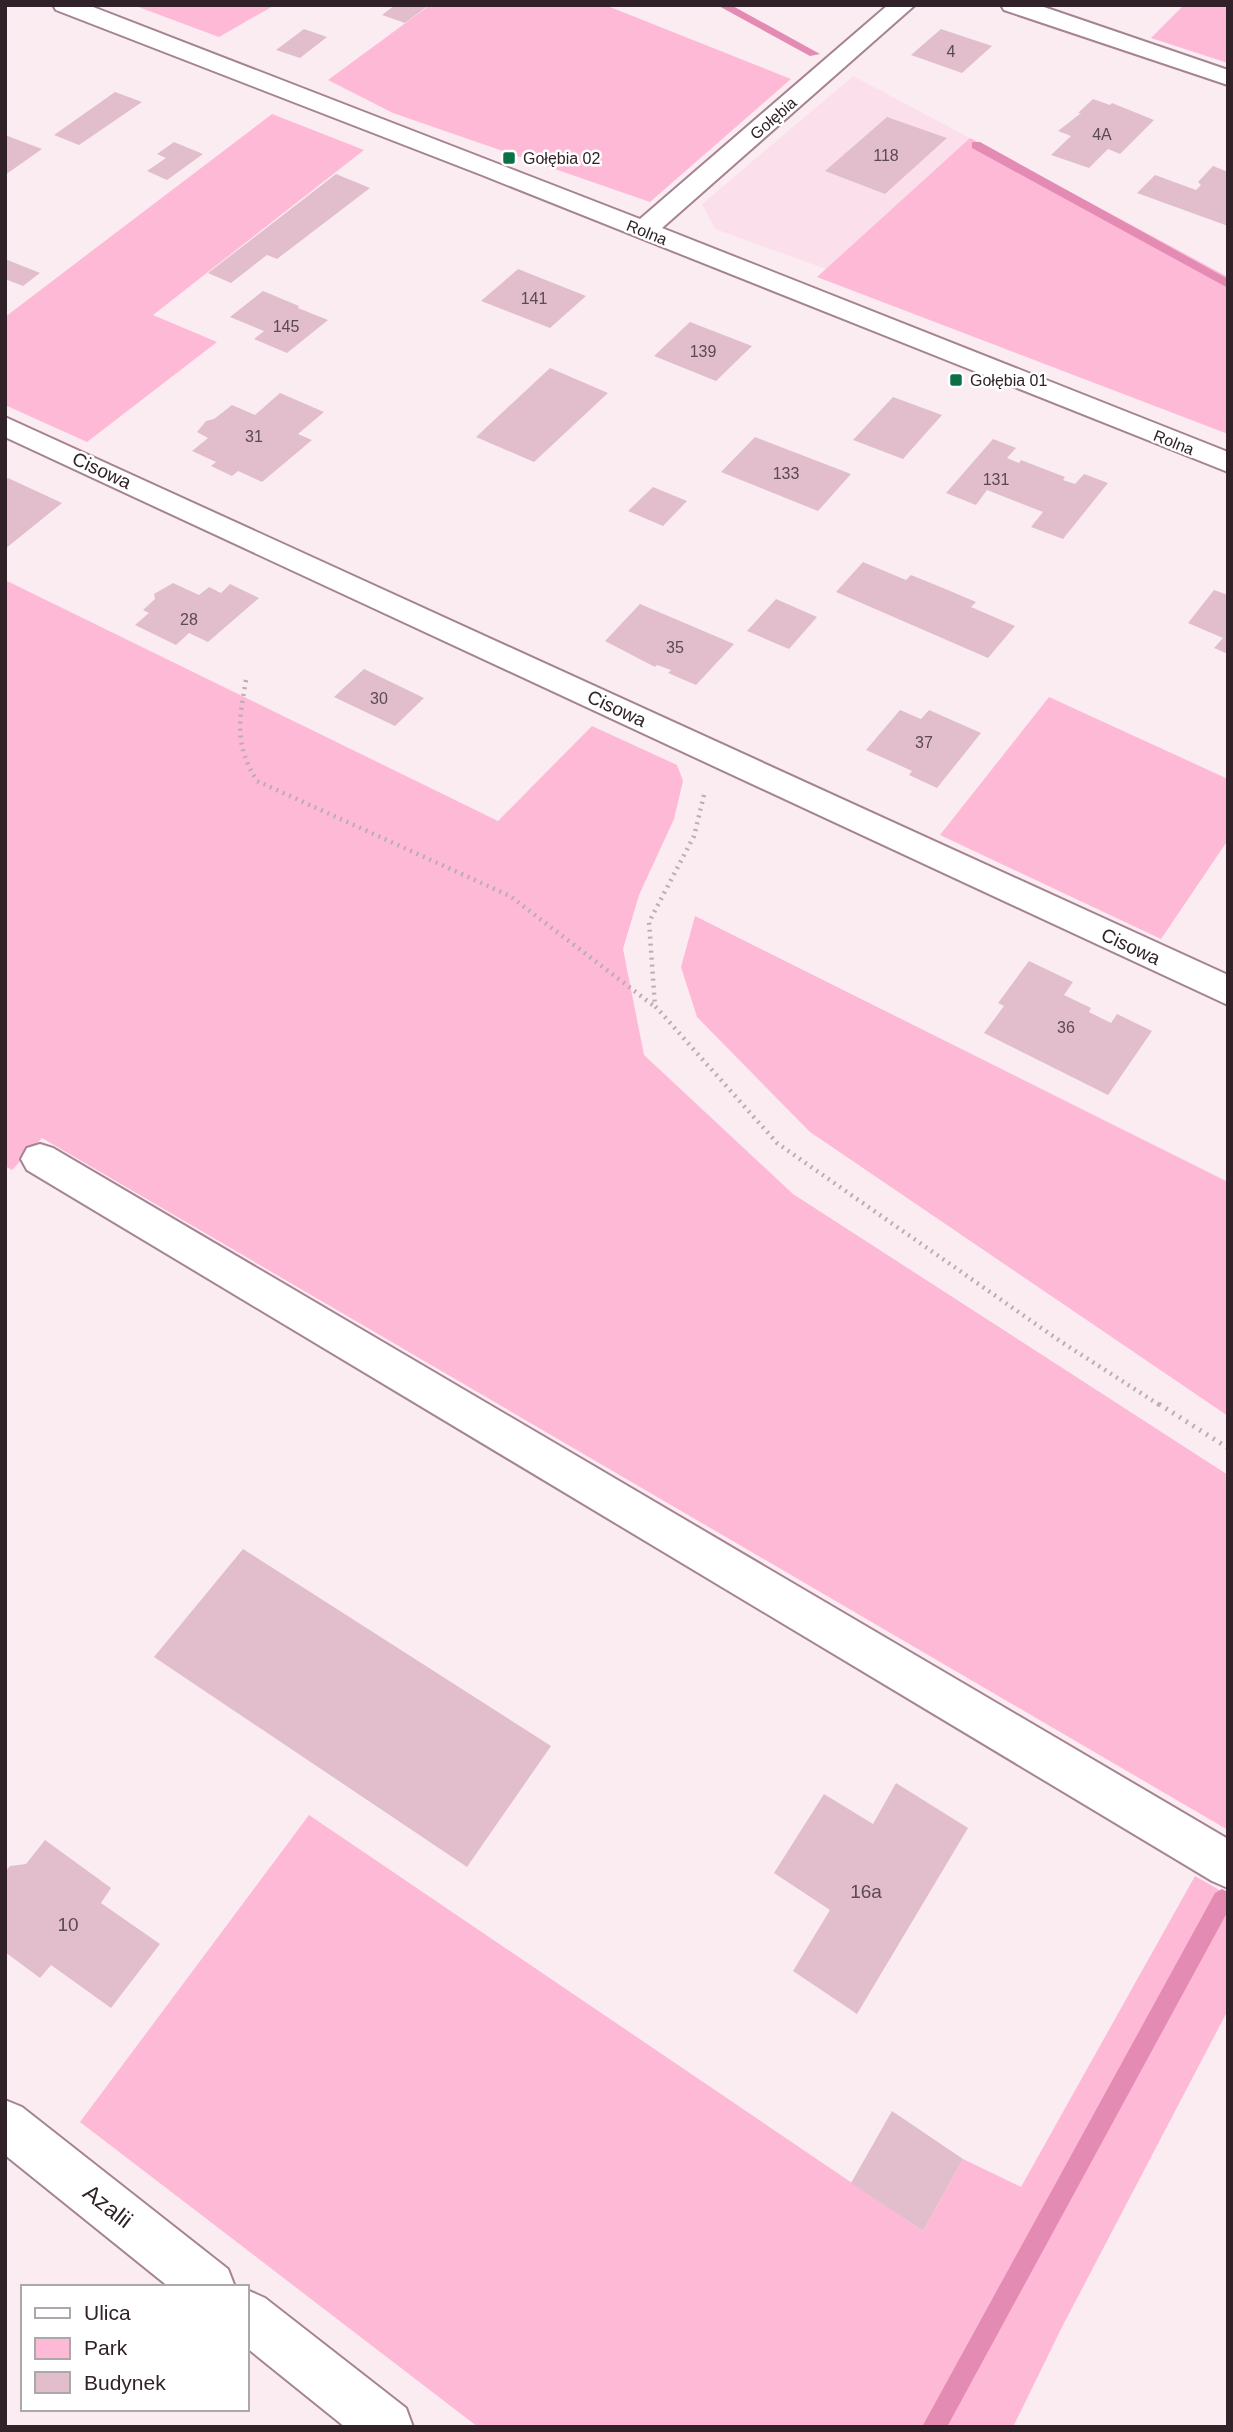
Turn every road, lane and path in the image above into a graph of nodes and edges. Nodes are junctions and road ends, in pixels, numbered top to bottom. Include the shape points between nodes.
1 (65, 5) edge
2 (903, 5) edge
3 (1013, 5) edge
4 (1228, 78) edge
5 (643, 230) junction
6 (5, 426) edge
7 (1228, 463) edge
8 (246, 680) dead end
9 (705, 749) junction
10 (1228, 991) edge
11 (655, 1006) junction
12 (40, 1159) dead end
13 (1228, 1448) edge
14 (1228, 1865) edge
15 (5, 2124) edge
16 (207, 2285) edge
17 (248, 2317) edge
18 (387, 2427) edge

1 - 5 street, Rolna
2 - 5 street, Gołębia
3 - 4 street
5 - 7 street, Rolna
6 - 9 street, Cisowa
8 - 11 path via 238,730 243,761 257,781 510,896
9 - 10 street, Cisowa
9 - 11 path via 704,796 694,836 649,922
11 - 13 path via 778,1143 1060,1341
12 - 14 street
15 - 16 street, Azalii
17 - 18 street

